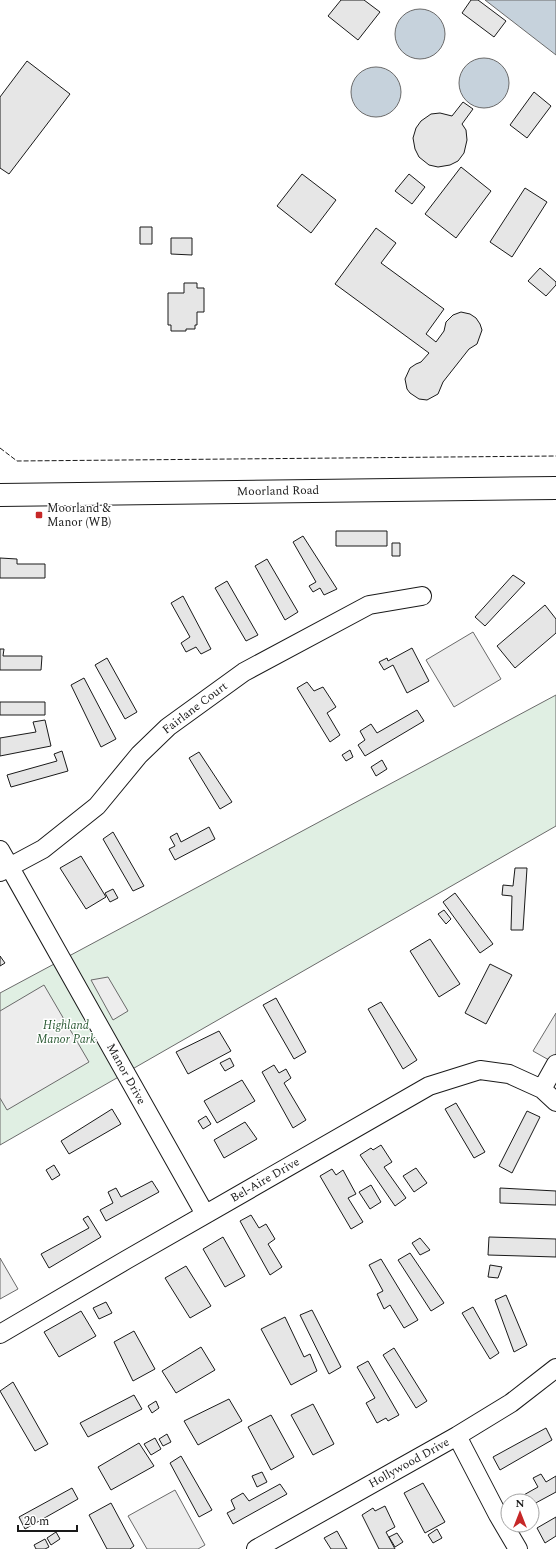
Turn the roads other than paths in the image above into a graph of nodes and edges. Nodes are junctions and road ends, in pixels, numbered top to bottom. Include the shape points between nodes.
1 (556, 488) edge
2 (0, 495) edge
3 (422, 596) dead end
4 (0, 850) edge
5 (5, 870) edge
6 (556, 1064) edge
7 (542, 1089) junction
8 (556, 1102) edge
9 (205, 1214) junction
10 (0, 1334) edge
11 (556, 1368) edge
12 (458, 1436) junction
13 (256, 1549) edge
14 (518, 1549) edge

1 - 2 street, Moorland Road
3 - 5 street, Fairlane Court via 369,605 244,672 168,727 139,756 97,806 43,849
4 - 5 street, Manor Drive
5 - 9 street, Manor Drive
6 - 7 street
7 - 8 street
7 - 9 street, Bel-Aire Drive via 509,1074 480,1070 429,1086
9 - 10 street, Bel-Aire Drive
11 - 12 street, Hollywood Drive via 512,1403
12 - 13 street, Hollywood Drive
12 - 14 street

